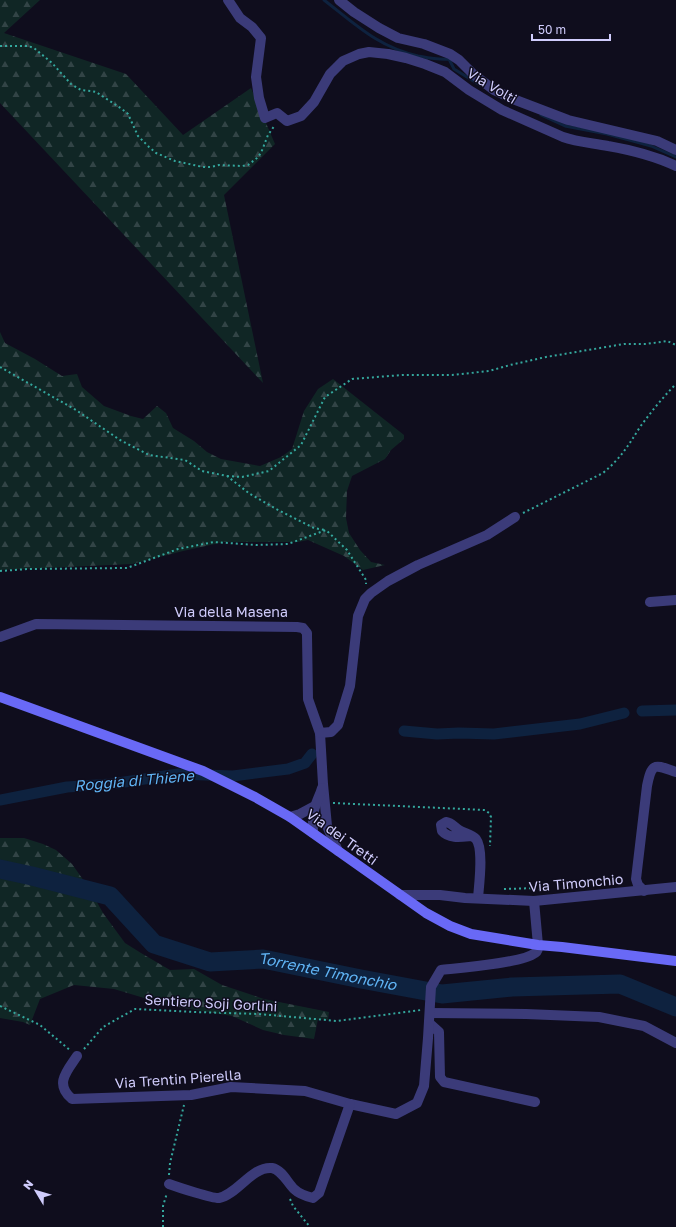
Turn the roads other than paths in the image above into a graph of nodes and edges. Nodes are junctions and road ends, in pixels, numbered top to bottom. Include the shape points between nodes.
1 (228, 0) edge
2 (339, 0) edge
3 (676, 150) edge
4 (676, 166) edge
5 (515, 517) road end
6 (676, 600) edge
7 (650, 602) dead end
8 (0, 637) edge
9 (0, 697) edge
10 (320, 733) junction
11 (676, 772) edge
12 (323, 784) junction
13 (325, 800) junction
14 (315, 806) junction
15 (290, 817) junction
16 (313, 833) junction
17 (471, 836) dead end
18 (338, 851) junction
19 (676, 887) edge
20 (644, 891) junction
21 (400, 895) junction
22 (478, 898) junction
23 (534, 901) junction
24 (538, 945) junction
25 (676, 961) edge
26 (430, 1012) junction
27 (676, 1043) edge
28 (77, 1056) road end
29 (535, 1102) dead end
30 (350, 1104) junction
31 (169, 1184) road end

1 - 4 street, Via Volti via 240,18 261,38 256,77 265,118 277,113 287,121 301,116 314,102 330,74 343,61 369,52 388,54 445,72 468,90 502,110 563,137 640,153
2 - 3 street, Via Volti via 398,38 450,54 494,90 513,99 568,120 657,140
5 - 10 street via 487,535 388,581 365,599 358,616 350,686 338,725 331,732
6 - 7 street
8 - 10 street, Via della Masena via 36,624 303,628 308,636 308,699
9 - 15 street, Via dei Tretti via 203,771
10 - 12 street, Via della Masena
11 - 20 street via 656,767 650,773 636,879
12 - 13 street, Via della Masena
12 - 14 street, Via della Masena
13 - 16 street, Via della Masena via 322,820
13 - 18 street, Via della Masena via 327,826
14 - 15 street
14 - 16 street, Via della Masena
15 - 16 street, Via dei Tretti
16 - 18 street, Via dei Tretti
17 - 22 street via 479,843 481,852
18 - 21 street, Via dei Tretti
19 - 20 street, Via Timonchio
20 - 23 street, Via Timonchio
21 - 22 street, Via Timonchio
21 - 24 street, Via dei Tretti via 438,920 465,932
22 - 23 street, Via Timonchio
23 - 24 street
24 - 25 street, Via dei Tretti
24 - 26 street, Via Trentin Pierella via 536,953 514,961 441,970 431,987
26 - 27 street via 599,1017 644,1026
26 - 29 street via 439,1032 440,1076 444,1082
26 - 30 street, Via Trentin Pierella via 424,1086 417,1103 396,1114
28 - 30 street, Via Trentin Pierella via 62,1081 62,1087 72,1099 191,1095 231,1087 306,1091
30 - 31 street via 319,1193 313,1198 294,1190 280,1172 272,1168 262,1169 228,1194 218,1198

